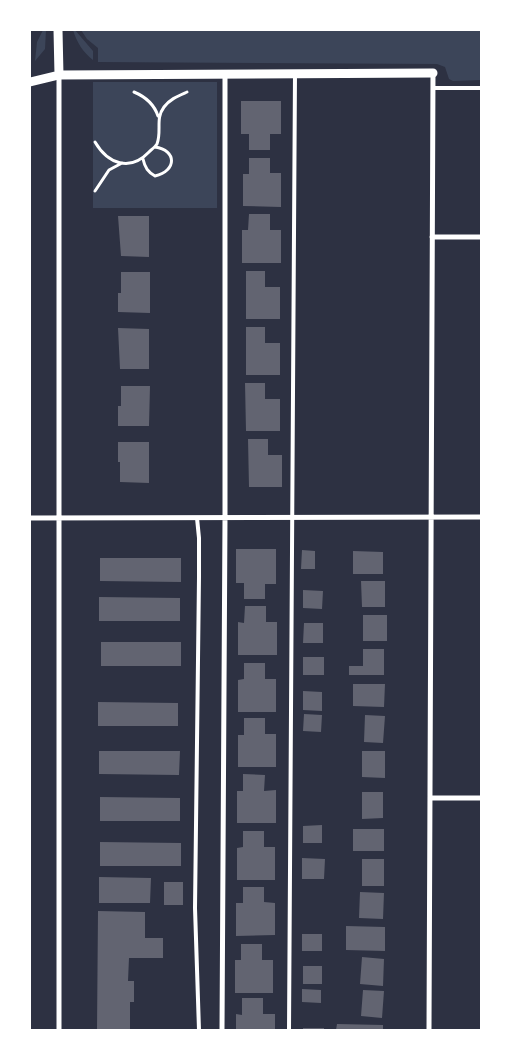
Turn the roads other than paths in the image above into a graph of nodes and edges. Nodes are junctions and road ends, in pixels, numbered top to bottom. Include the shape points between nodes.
1 (58, 30) edge
2 (433, 73) joint
3 (225, 74) junction
4 (294, 74) junction
5 (59, 75) junction
6 (30, 82) edge
7 (433, 88) junction
8 (481, 88) edge
9 (432, 237) junction
10 (481, 237) edge
11 (430, 517) junction
12 (481, 517) edge
13 (30, 518) edge
14 (59, 518) junction
15 (197, 518) junction
16 (225, 518) junction
17 (292, 518) junction
18 (430, 798) junction
19 (481, 798) edge
20 (59, 1030) edge
21 (199, 1030) edge
22 (222, 1030) edge
23 (289, 1030) edge
24 (428, 1030) edge

1 - 5 street
2 - 4 street
2 - 7 street
3 - 4 street
3 - 5 street
3 - 16 street
4 - 17 lane
5 - 6 street
5 - 14 street
7 - 8 lane
7 - 9 street
9 - 10 street
9 - 11 street
11 - 12 street
11 - 17 street
11 - 18 street
13 - 14 street
14 - 15 street
14 - 20 street
15 - 16 street
15 - 21 lane via 195,908
16 - 17 street
16 - 22 street
17 - 23 lane
18 - 19 street
18 - 24 street

